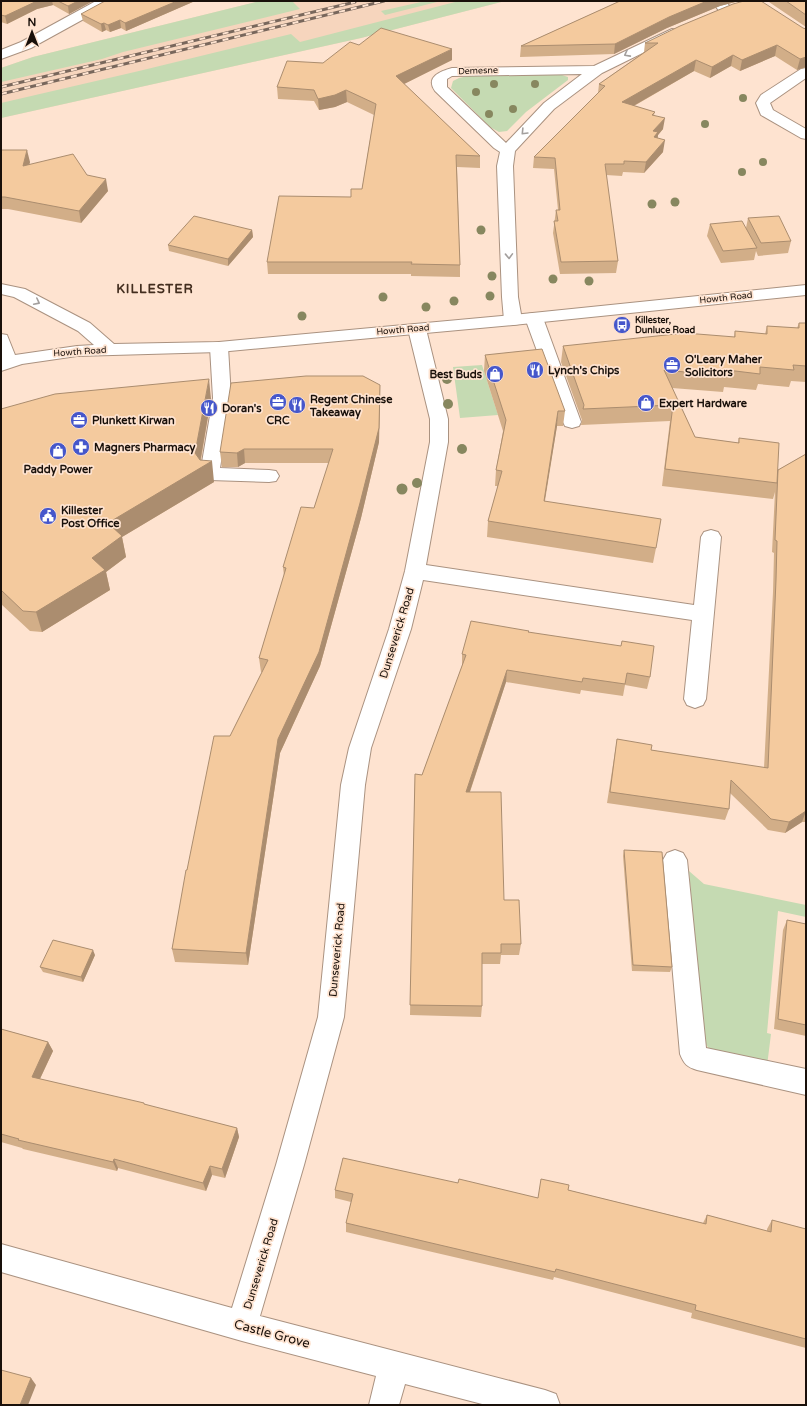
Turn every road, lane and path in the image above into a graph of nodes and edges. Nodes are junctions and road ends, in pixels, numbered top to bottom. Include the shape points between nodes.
1 (106, 1) edge
2 (742, 6) edge
3 (719, 9) edge
4 (686, 26) edge
5 (1, 55) edge
6 (597, 70) junction
7 (806, 72) edge
8 (806, 135) edge
9 (508, 150) junction
10 (1, 289) edge
11 (806, 290) edge
12 (534, 318) junction
13 (513, 320) junction
14 (417, 329) junction
15 (1, 339) edge
16 (219, 347) junction
17 (109, 349) junction
18 (5, 363) edge
19 (572, 422) dead end
20 (269, 476) dead end
21 (711, 537) dead end
22 (415, 571) junction
23 (704, 614) junction
24 (695, 699) dead end
25 (675, 860) dead end
26 (806, 1082) edge
27 (1, 1258) edge
28 (242, 1326) junction
29 (394, 1366) junction
30 (384, 1405) edge
31 (545, 1405) edge

1 - 5 street via 26,45
2 - 3 street
4 -> 6 street, Demesne
6 -> 9 street, Demesne via 549,106
6 - 9 street, Demesne via 452,72 440,77 440,88 499,145
7 - 8 street via 766,98 763,103 766,112
9 -> 13 street via 505,166
10 -> 17 street via 19,293 84,327
11 - 12 street, Howth Road
12 - 13 street, Howth Road
12 - 19 street
13 - 14 street, Howth Road
14 - 16 street, Howth Road
14 - 22 street, Dunseverick Road via 439,419 439,442
15 - 18 street
16 - 17 street, Howth Road
16 - 20 street via 222,398 210,474
17 - 18 street, Howth Road via 77,351
21 - 23 street
22 - 23 street
22 - 28 street, Dunseverick Road via 400,629 358,756 331,1017
23 - 24 street
25 - 26 street via 693,1054 697,1058
27 - 28 street, Castle Grove
28 - 29 street, Castle Grove
29 - 30 street
29 - 31 street, Castle Grove

